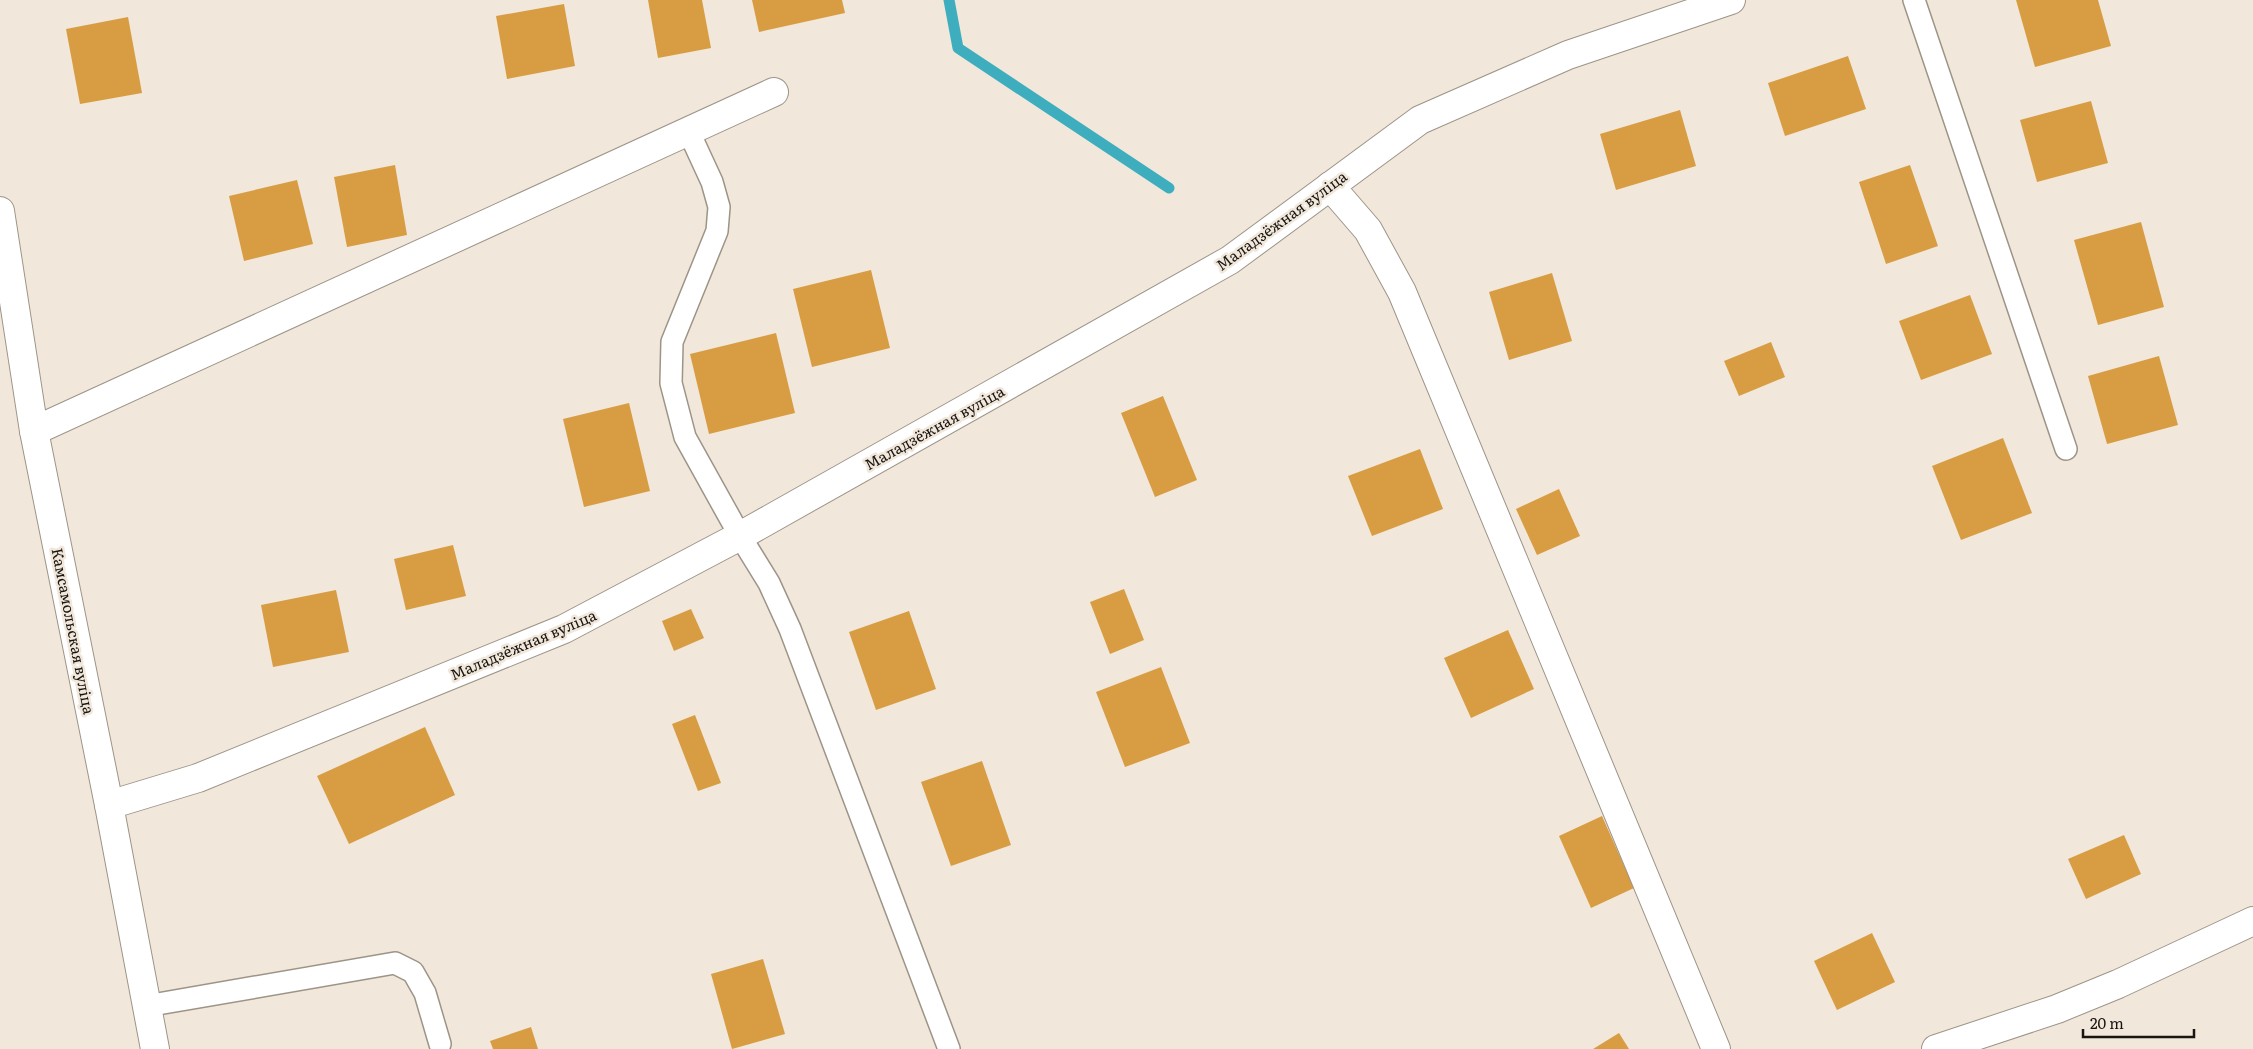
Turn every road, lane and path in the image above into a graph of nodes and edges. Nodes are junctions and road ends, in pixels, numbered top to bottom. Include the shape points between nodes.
1 (1731, 0) edge
2 (1914, 0) edge
3 (774, 92) dead end
4 (688, 130) junction
5 (1330, 186) junction
6 (0, 211) edge
7 (34, 431) junction
8 (2066, 449) dead end
9 (740, 536) junction
10 (108, 805) junction
11 (2253, 922) edge
12 (146, 1006) junction
13 (440, 1044) dead end
14 (155, 1049) edge
15 (949, 1049) edge
16 (1716, 1049) edge
17 (1936, 1049) edge

1 - 5 street, Маладзёжная вуліца via 1568,55 1420,120
2 - 8 lane
3 - 4 street
4 - 7 street
4 - 9 lane via 712,182 719,207 717,232 672,342 671,383 685,436
5 - 9 street, Маладзёжная вуліца via 1230,260
5 - 16 street via 1368,230 1402,292
6 - 7 street, Камсамольская вуліца
7 - 10 street, Камсамольская вуліца
9 - 10 street, Маладзёжная вуліца via 564,629 198,778
9 - 15 lane via 770,582 790,629
10 - 12 street, Камсамольская вуліца
11 - 17 street via 2058,1009
12 - 13 lane via 395,964 413,972 424,993
12 - 14 street, Камсамольская вуліца

